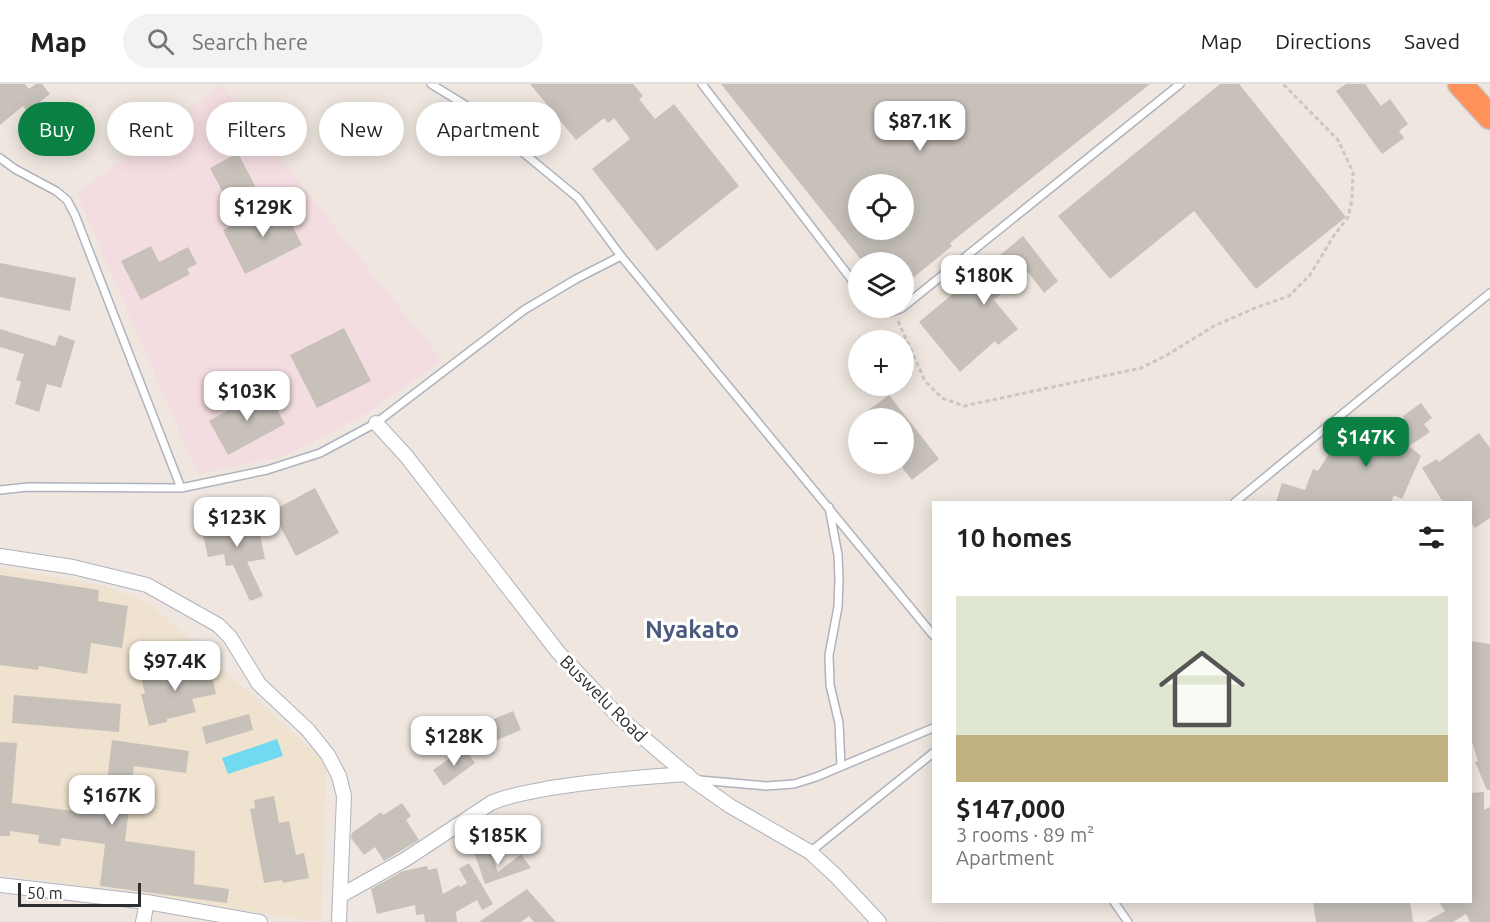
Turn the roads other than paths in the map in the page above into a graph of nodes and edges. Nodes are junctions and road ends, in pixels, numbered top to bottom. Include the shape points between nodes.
1 (431, 84) edge
2 (702, 84) edge
3 (1180, 84) edge
4 (1460, 84) edge
5 (1490, 117) edge
6 (0, 158) edge
7 (621, 256) junction
8 (848, 275) edge
9 (1490, 293) edge
10 (914, 298) edge
11 (376, 423) junction
12 (181, 488) junction
13 (0, 490) edge
14 (1236, 501) edge
15 (828, 506) junction
16 (0, 556) edge
17 (932, 635) edge
18 (932, 728) edge
19 (932, 754) edge
20 (841, 766) junction
21 (690, 777) junction
22 (810, 852) junction
23 (0, 885) edge
24 (340, 896) junction
25 (147, 902) junction
26 (1115, 903) edge
27 (143, 922) edge
28 (260, 922) edge
29 (339, 922) edge
30 (879, 922) edge
31 (1128, 922) edge

1 - 7 lane via 467,106 578,198
2 - 8 lane
3 - 10 lane
4 - 5 highway
6 - 12 lane via 67,200
7 - 11 lane via 524,310
7 - 15 lane
9 - 14 lane
11 - 12 lane via 320,453 288,464
11 - 21 street, Buswelu Road via 407,457 558,652 620,718
12 - 13 lane
15 - 17 lane
15 - 20 lane via 838,555 838,607 829,655
16 - 24 street via 64,565 147,585 218,625 230,637 260,684 308,730 339,776 344,796
18 - 20 lane
19 - 22 lane
20 - 21 lane via 794,784 766,786
21 - 22 street, Buswelu Road via 730,806
21 - 24 street via 614,779 506,796
22 - 30 street, Buswelu Road
23 - 25 street
24 - 29 street
25 - 27 street
25 - 28 street
26 - 31 lane

